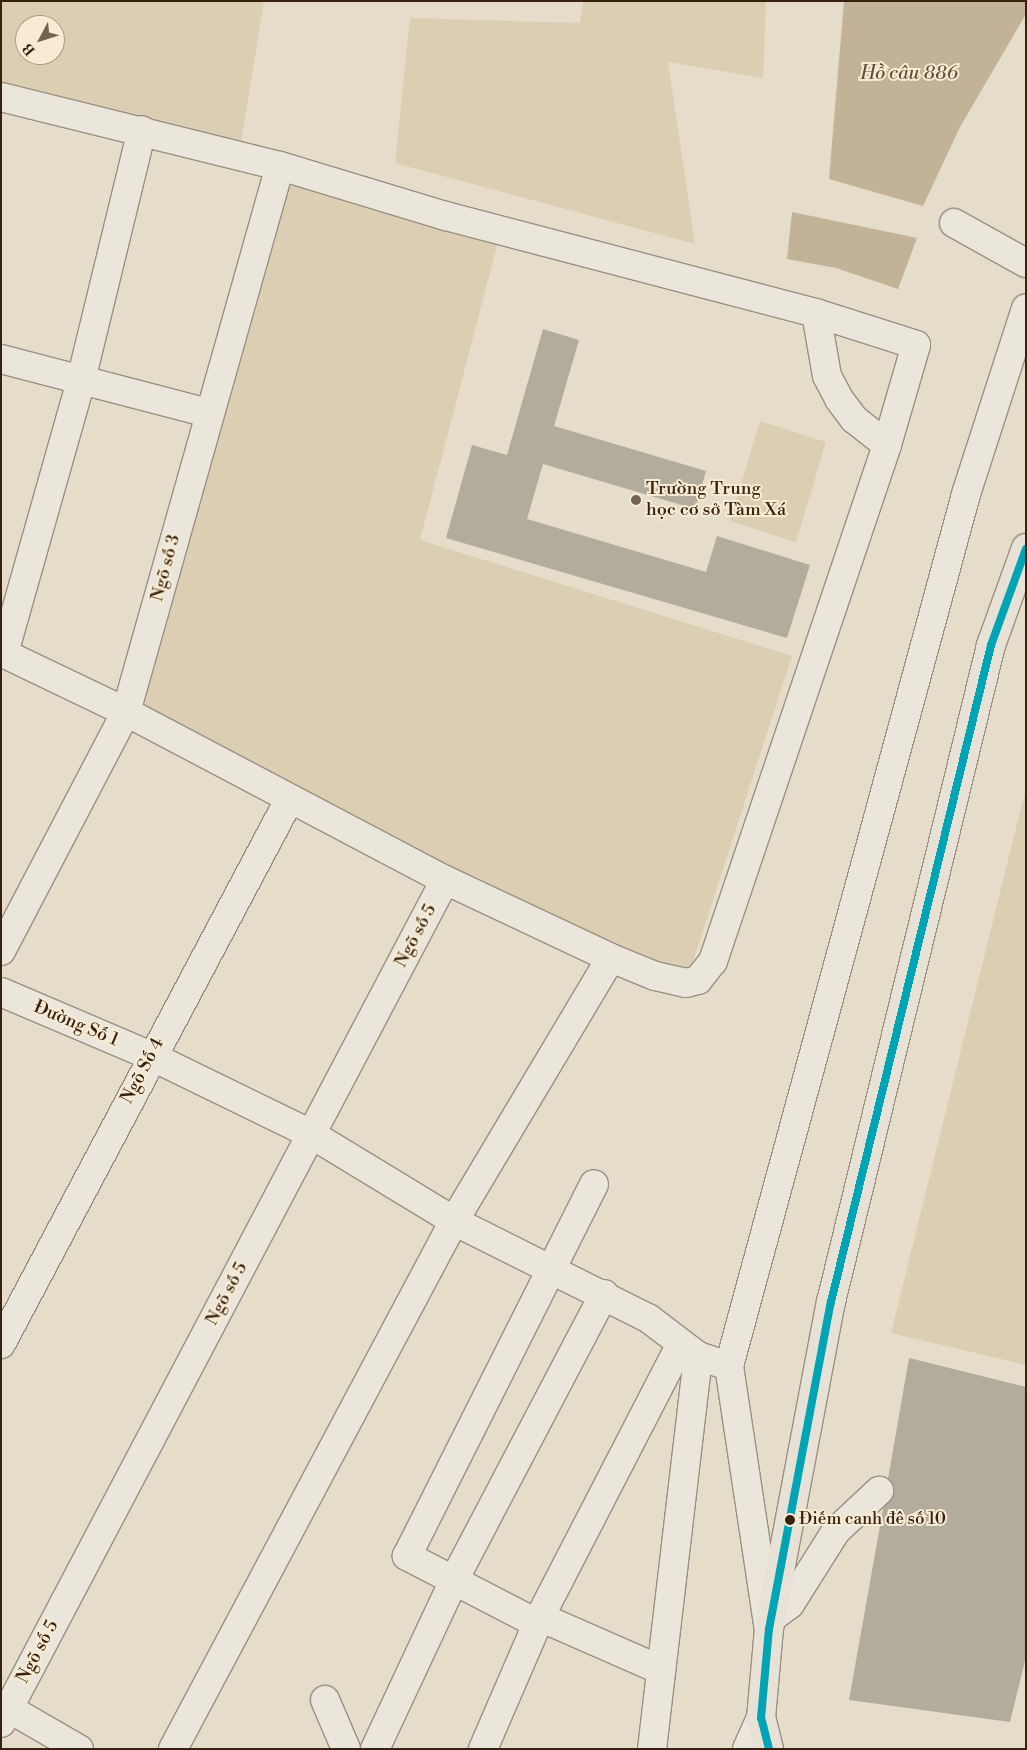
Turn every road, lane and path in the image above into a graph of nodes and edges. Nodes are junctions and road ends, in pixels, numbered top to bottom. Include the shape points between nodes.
1 (1, 97) edge
2 (142, 130) junction
3 (280, 166) junction
4 (954, 223) dead end
5 (1026, 263) edge
6 (1026, 308) edge
7 (816, 313) junction
8 (1, 359) edge
9 (81, 380) junction
10 (209, 413) junction
11 (887, 445) junction
12 (1026, 548) edge
13 (3, 652) edge
14 (126, 712) junction
15 (289, 800) junction
16 (445, 880) junction
17 (1, 951) edge
18 (611, 958) junction
19 (1, 992) edge
20 (151, 1056) junction
21 (311, 1134) junction
22 (594, 1184) dead end
23 (454, 1221) junction
24 (550, 1266) junction
25 (604, 1294) junction
26 (1, 1344) edge
27 (690, 1350) junction
28 (729, 1366) junction
29 (879, 1491) dead end
30 (454, 1580) junction
31 (539, 1621) junction
32 (769, 1624) junction
33 (661, 1670) junction
34 (325, 1700) dead end
35 (4, 1711) edge
36 (761, 1718) junction
37 (79, 1749) edge
38 (172, 1749) edge
39 (346, 1749) edge
40 (375, 1749) edge
41 (483, 1749) edge
42 (652, 1749) edge
43 (748, 1749) edge
44 (769, 1749) edge

1 - 2 street
2 - 3 street
2 - 9 street
3 - 7 street via 446,216
3 - 10 street, Ngõ số 3
4 - 5 street
6 - 28 street via 955,532
7 - 11 street via 827,376 839,400 854,419
7 - 11 street via 916,345
8 - 9 street
9 - 10 street
9 - 13 street
10 - 14 street, Ngõ số 3
11 - 18 street via 706,975 686,983
12 - 32 main road via 991,645 831,1302
13 - 14 street
14 - 15 street
14 - 17 street, Ngõ số 3
15 - 16 street
15 - 20 street, Ngõ Số 4
16 - 18 street
16 - 21 street, Ngõ số 5
18 - 23 street
19 - 20 street, Đường Số 1
20 - 21 street, Đường Số 1
20 - 26 street, Ngõ Số 4
21 - 23 street, Đường Số 1
21 - 35 street, Ngõ số 5
22 - 24 street
23 - 24 street, Đường Số 1
23 - 38 street
24 - 25 street, Đường Số 1
24 - 30 street via 407,1556
25 - 27 street, Đường Số 1 via 648,1318
25 - 30 street
27 - 28 street
27 - 31 street
27 - 33 street
28 - 32 street
29 - 32 street via 836,1531 794,1598
30 - 31 street
30 - 40 street
31 - 33 street
31 - 41 street
32 - 36 main road
33 - 42 street
34 - 39 street
35 - 37 street
36 - 43 street
36 - 44 main road

